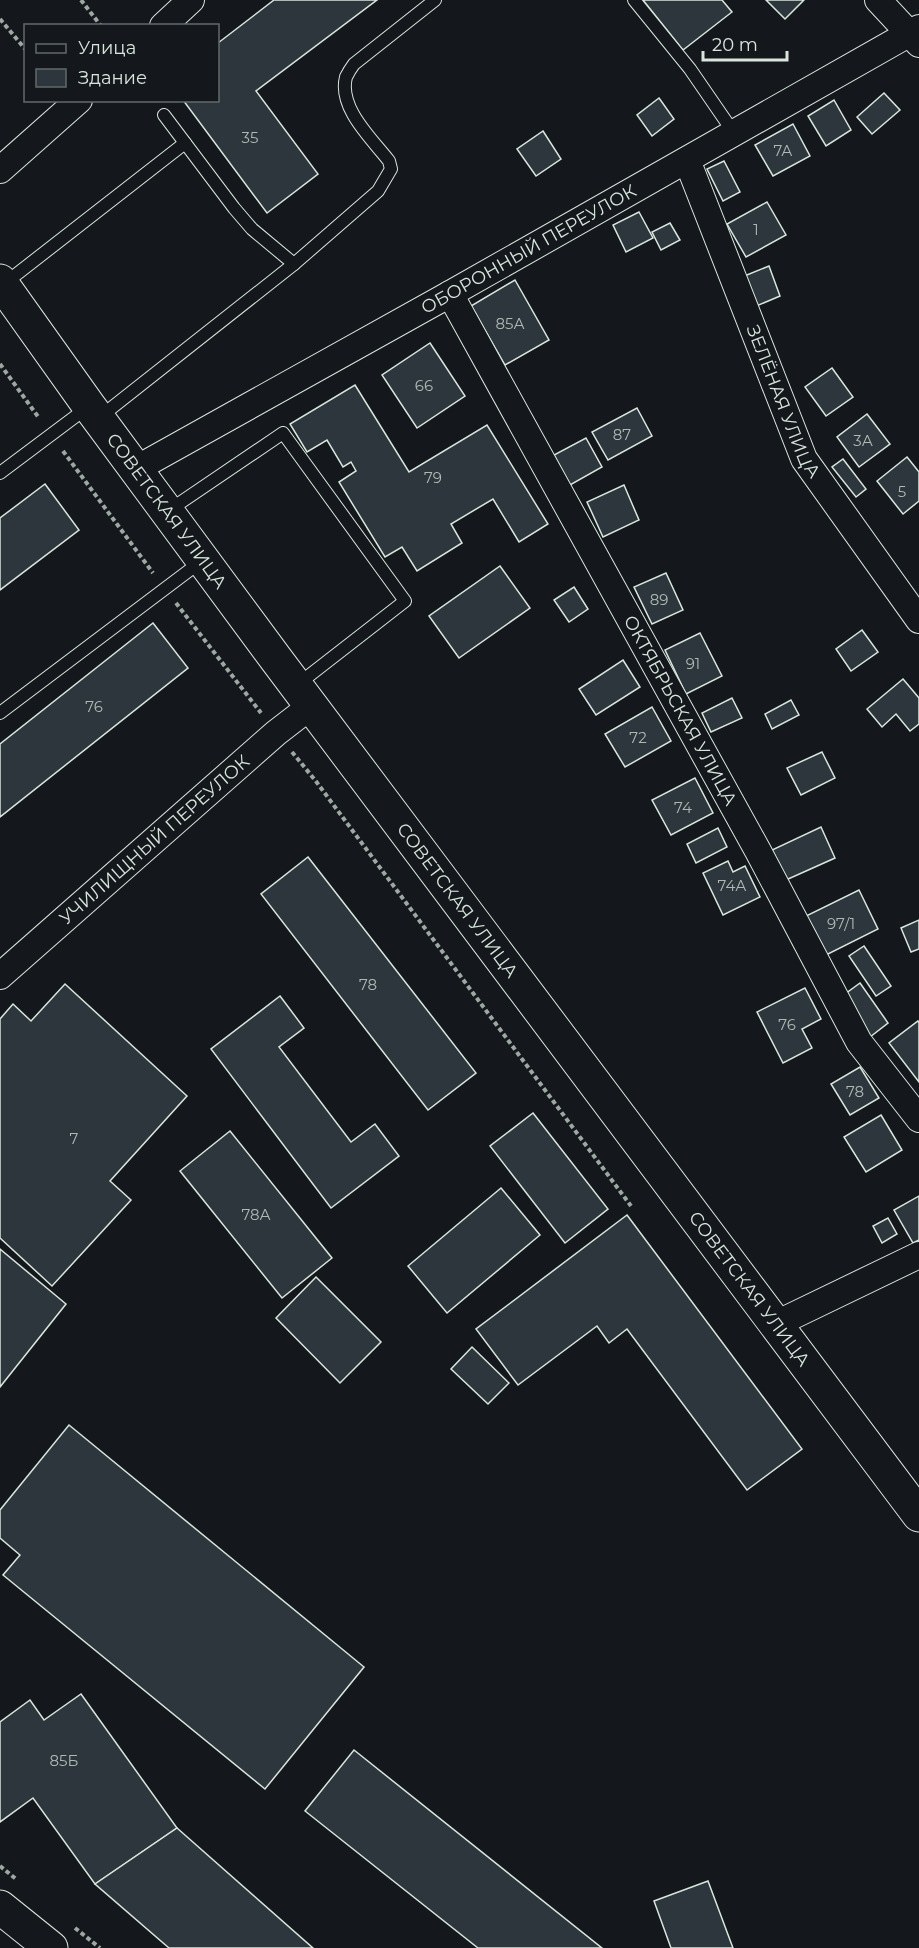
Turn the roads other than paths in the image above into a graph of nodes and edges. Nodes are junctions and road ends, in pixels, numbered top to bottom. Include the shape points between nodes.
1 (192, 0) edge
2 (435, 0) edge
3 (634, 0) edge
4 (878, 0) edge
5 (166, 24) edge
6 (916, 35) edge
7 (77, 102) edge
8 (164, 115) dead end
9 (734, 133) junction
10 (185, 143) junction
11 (687, 160) junction
12 (0, 170) edge
13 (294, 264) junction
14 (2, 283) edge
15 (450, 294) junction
16 (94, 412) junction
17 (136, 469) junction
18 (0, 473) edge
19 (167, 512) junction
20 (203, 560) junction
21 (919, 620) edge
22 (303, 696) junction
23 (0, 713) edge
24 (0, 976) edge
25 (919, 1119) edge
26 (919, 1254) edge
27 (774, 1325) junction
28 (919, 1515) edge
29 (0, 1907) edge
30 (51, 1948) edge

1 - 5 street
2 - 13 lane via 354,64 346,76 353,114 392,169 378,191
3 - 9 lane via 690,69
4 - 6 street
6 - 9 street, ОБОРОННЫЙ ПЕРЕУЛОК
7 - 12 street
8 - 10 lane
9 - 11 street, ОБОРОННЫЙ ПЕРЕУЛОК
10 - 13 lane via 252,229
10 - 14 lane
11 - 15 street, ОБОРОННЫЙ ПЕРЕУЛОК
11 - 21 street, ЗЕЛЁНАЯ УЛИЦА via 804,459
13 - 16 lane
14 - 16 street, СОВЕТСКАЯ УЛИЦА
15 - 17 street, ОБОРОННЫЙ ПЕРЕУЛОК
15 - 25 street, ОКТЯБРЬСКАЯ УЛИЦА via 859,1041
16 - 17 street, СОВЕТСКАЯ УЛИЦА
16 - 18 lane via 51,434
17 - 19 street, СОВЕТСКАЯ УЛИЦА
19 - 20 street, СОВЕТСКАЯ УЛИЦА
19 - 22 lane via 283,433 405,601
20 - 22 street, СОВЕТСКАЯ УЛИЦА
20 - 23 lane
22 - 24 street, УЧИЛИЩНЫЙ ПЕРЕУЛОК via 276,733
22 - 27 street, СОВЕТСКАЯ УЛИЦА
26 - 27 street
27 - 28 street, СОВЕТСКАЯ УЛИЦА
29 - 30 street

